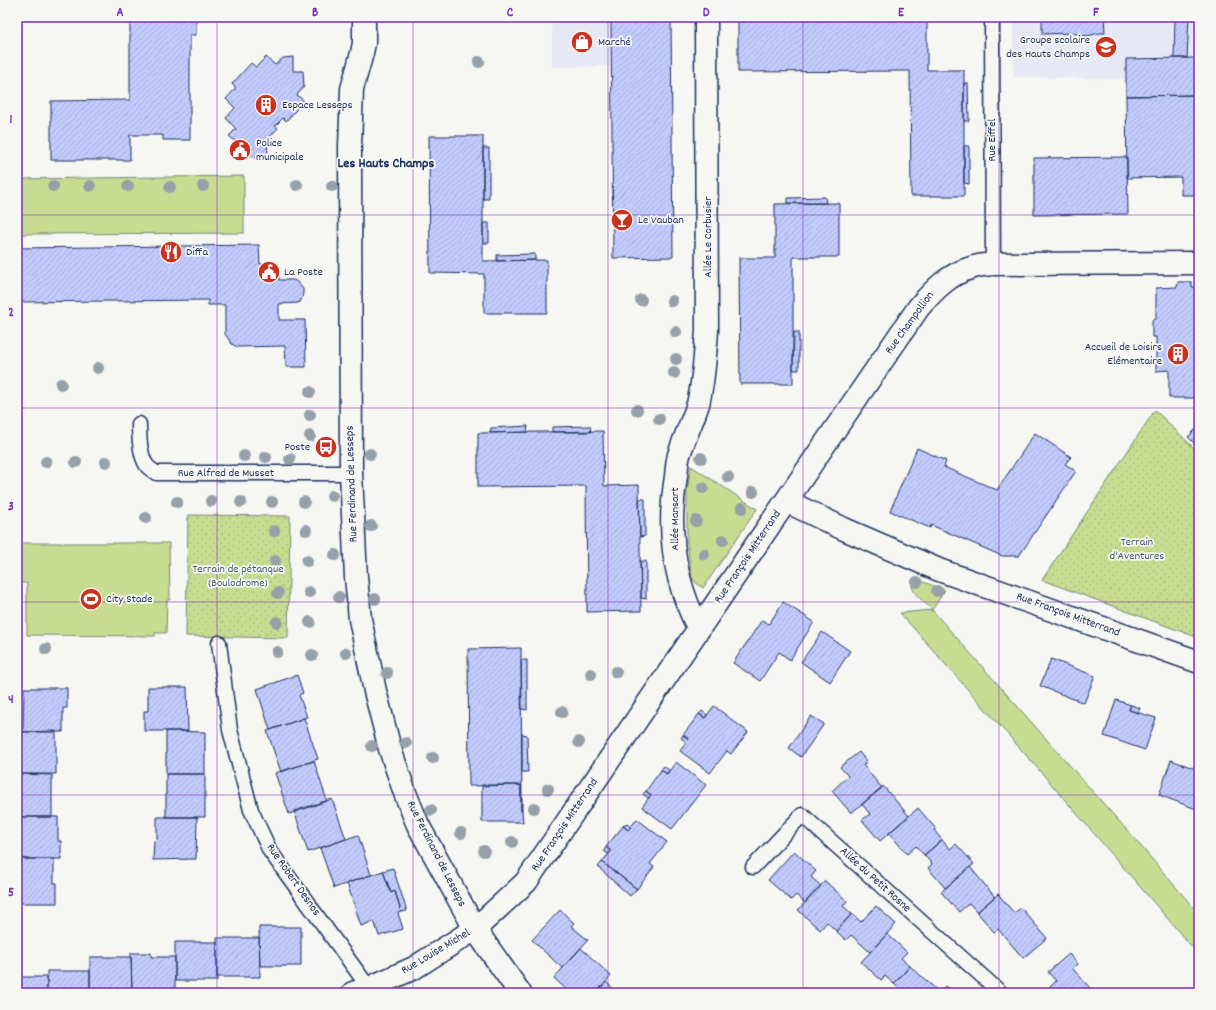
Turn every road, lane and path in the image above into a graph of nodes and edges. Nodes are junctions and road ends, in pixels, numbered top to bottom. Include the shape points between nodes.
1 (364, 17) edge
2 (706, 17) edge
3 (990, 17) edge
4 (1199, 263) edge
5 (993, 264) junction
6 (139, 424) dead end
7 (679, 453) joint
8 (351, 474) junction
9 (786, 501) junction
10 (699, 629) junction
11 (219, 644) dead end
12 (1199, 662) edge
13 (753, 867) dead end
14 (475, 929) junction
15 (361, 991) edge
16 (520, 993) edge
17 (1001, 993) edge

1 - 8 street, Rue Ferdinand de Lesseps via 364,43 352,89 350,111
2 - 7 street, Allée Le Corbusier via 708,331 698,403
3 - 5 lane, Rue Eiffel
4 - 5 street, Rue Champollion
5 - 9 street, Rue Champollion via 971,268 949,278 935,289
6 - 8 lane, Rue Alfred de Musset via 142,452 148,467 156,473
7 - 10 street, Allée Mansart via 673,496 673,547 679,578 690,612
8 - 14 street, Rue Ferdinand de Lesseps via 360,619 387,738 418,825
9 - 10 street, Rue François Mitterrand
9 - 12 street, Rue François Mitterrand via 939,570
10 - 14 street, Rue François Mitterrand via 526,882
11 - 15 lane, Rue Robert Desnos via 230,730 251,810 270,851
13 - 17 lane, Allée du Petit Rosne via 802,815
14 - 15 street, Rue Louise Michel via 414,968
14 - 16 street, Rue Ferdinand de Lesseps

